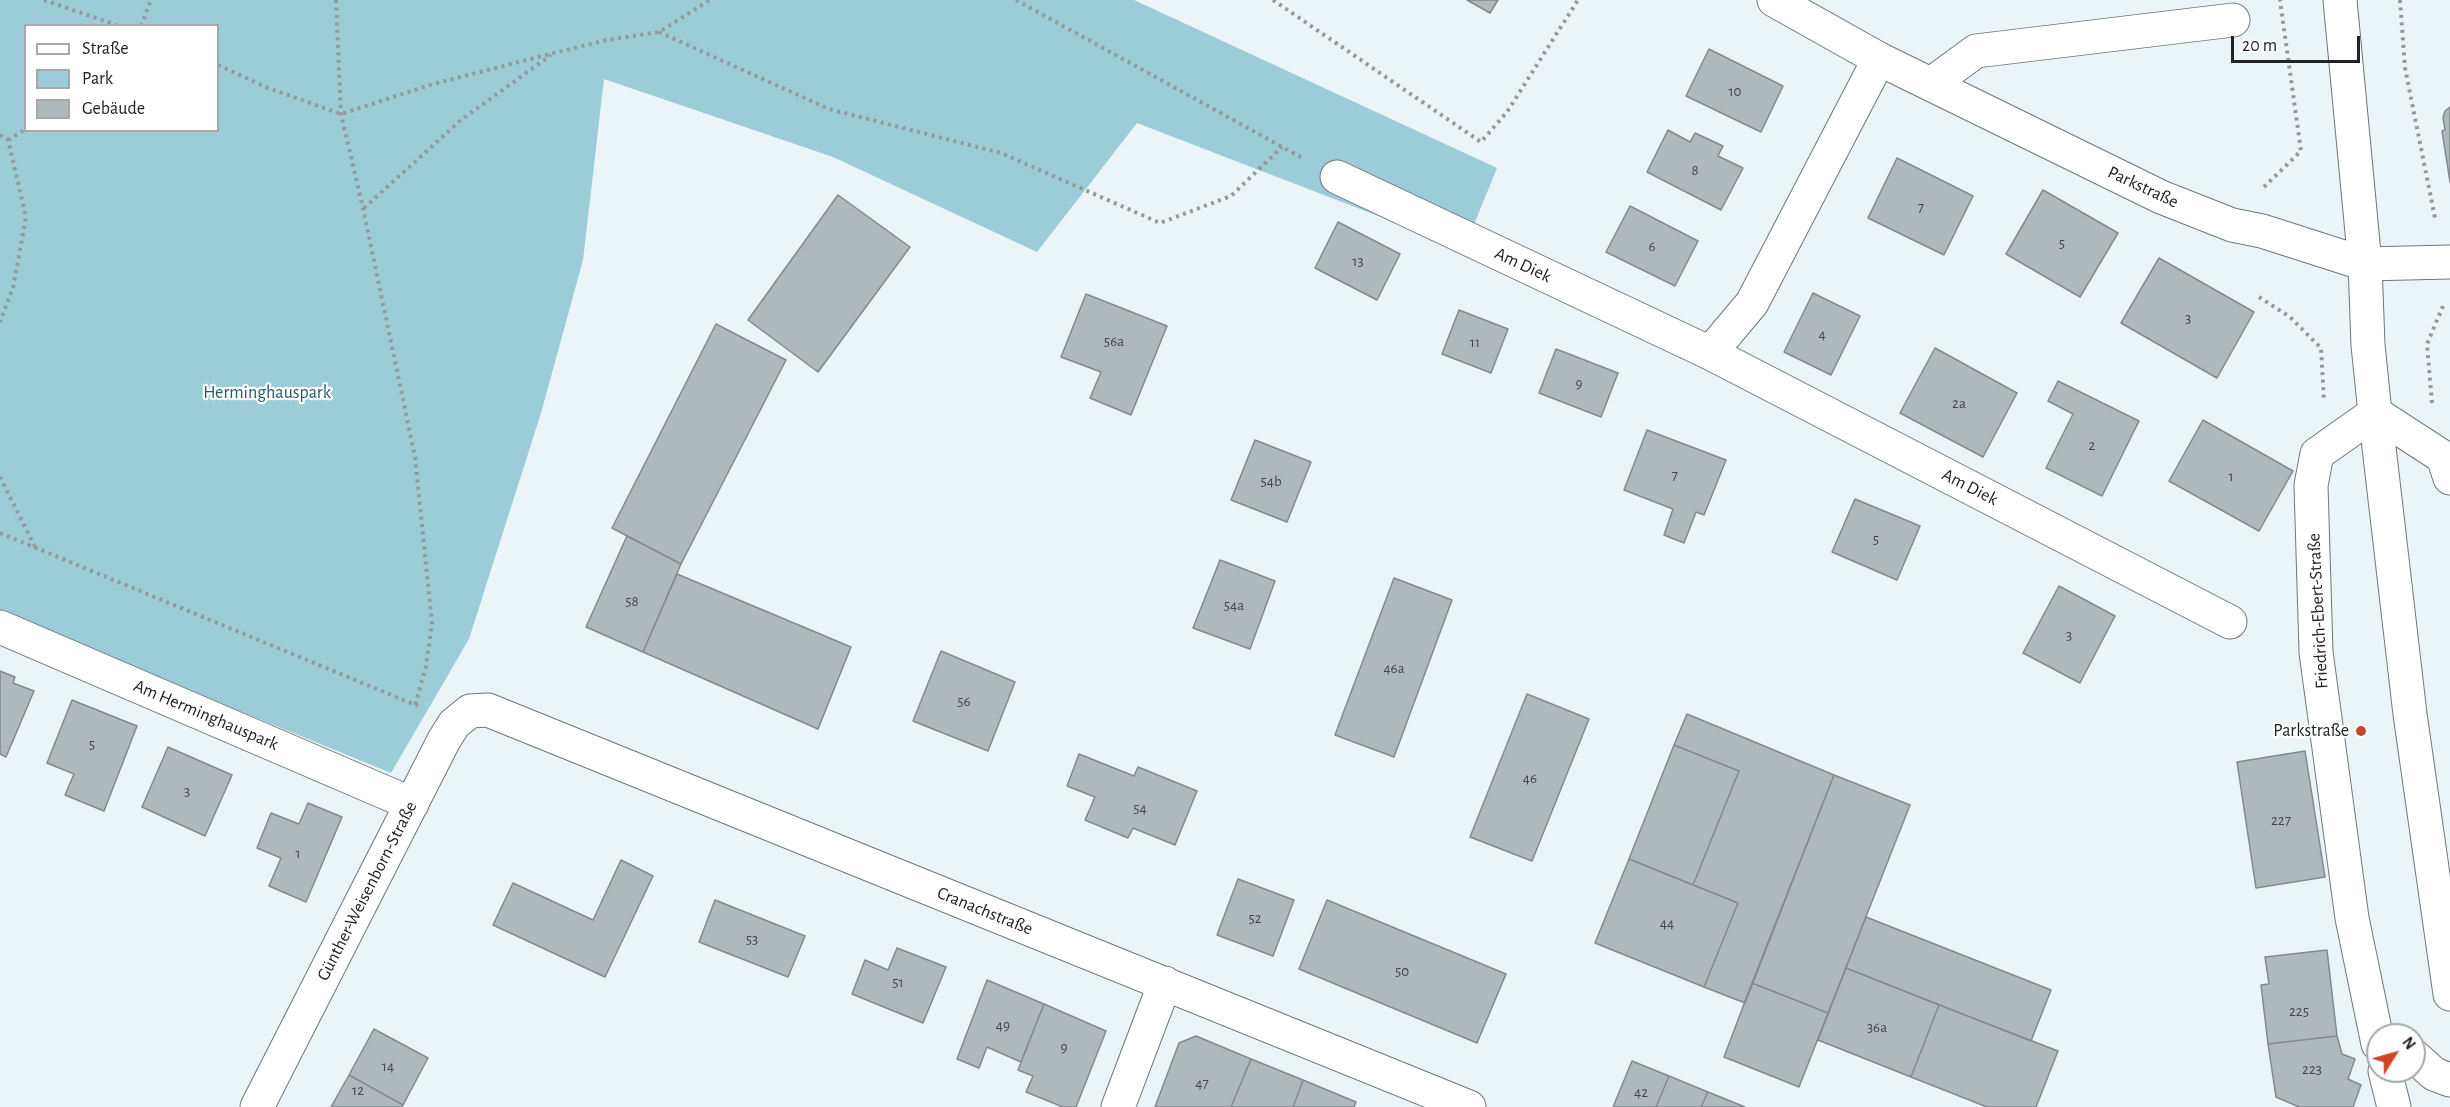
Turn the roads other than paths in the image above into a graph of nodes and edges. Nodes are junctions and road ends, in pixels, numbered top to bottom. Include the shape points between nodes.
1 (1774, 0) edge
2 (2340, 0) edge
3 (2233, 20) dead end
4 (1879, 60) junction
5 (1931, 84) junction
6 (1337, 177) road end
7 (2450, 262) edge
8 (2365, 264) junction
9 (1710, 353) junction
10 (2375, 413) junction
11 (2450, 478) edge
12 (2230, 622) dead end
13 (0, 627) edge
14 (501, 716) joint
15 (412, 804) junction
16 (1165, 983) junction
17 (2450, 994) edge
18 (2378, 1023) edge
19 (2426, 1067) edge
20 (2450, 1080) edge
21 (2388, 1083) edge
22 (256, 1107) edge
23 (1118, 1107) edge
24 (1469, 1107) edge
25 (2394, 1107) edge

1 - 4 street, Parkstraße
2 - 8 street
3 - 5 street via 1976,51
4 - 5 street, Parkstraße
4 - 9 street via 1752,303
5 - 8 street, Parkstraße via 2161,197 2232,225
6 - 9 street, Am Diek
7 - 8 street, Parkstraße
8 - 10 street
9 - 12 street, Am Diek
10 - 11 street via 2443,457
10 - 17 street via 2410,714
10 - 18 street, Friedrich-Ebert-Straße via 2317,454 2312,485 2316,652 2352,918
13 - 15 street, Am Herminghauspark
14 - 15 street, Günther-Weisenborn-Straße via 488,710 470,711 454,724
14 - 16 street, Cranachstraße
15 - 22 street, Günther-Weisenborn-Straße
16 - 23 street
16 - 24 street, Cranachstraße
19 - 20 street
21 - 25 street

